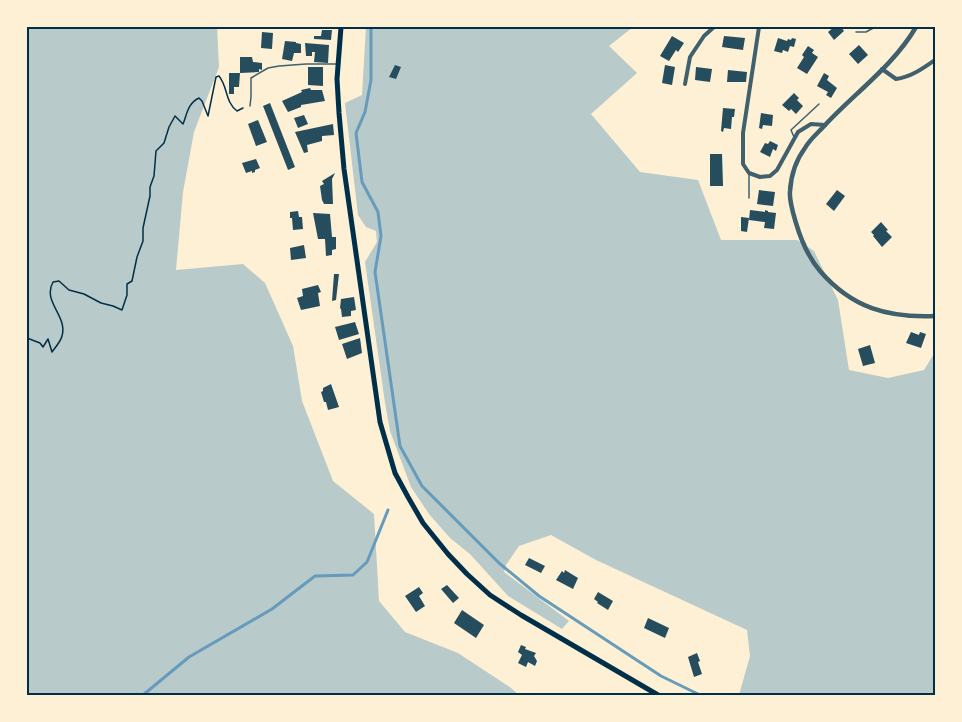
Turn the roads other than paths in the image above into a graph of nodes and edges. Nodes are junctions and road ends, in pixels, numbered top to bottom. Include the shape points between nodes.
1 (341, 27) edge
2 (714, 27) edge
3 (759, 27) edge
4 (875, 27) edge
5 (916, 27) edge
6 (856, 32) dead end
7 (935, 60) edge
8 (338, 64) junction
9 (882, 69) junction
10 (685, 84) dead end
11 (819, 104) dead end
12 (250, 106) road end
13 (825, 125) junction
14 (794, 138) junction
15 (749, 173) junction
16 (749, 198) dead end
17 (935, 316) edge
18 (658, 695) edge

1 - 8 main road
2 - 10 street via 690,57
3 - 15 street via 743,134 743,164
4 - 6 lane
5 - 9 street
7 - 9 street via 905,78 896,79
8 - 12 lane via 268,68 251,78
8 - 18 main road via 344,169 375,393 395,473 430,531 466,574 490,595
9 - 13 street
11 - 14 lane via 791,130
13 - 14 street via 811,124
13 - 17 street via 800,156 790,192 805,246 832,285 852,299 883,313
14 - 15 street via 770,176
15 - 16 lane

